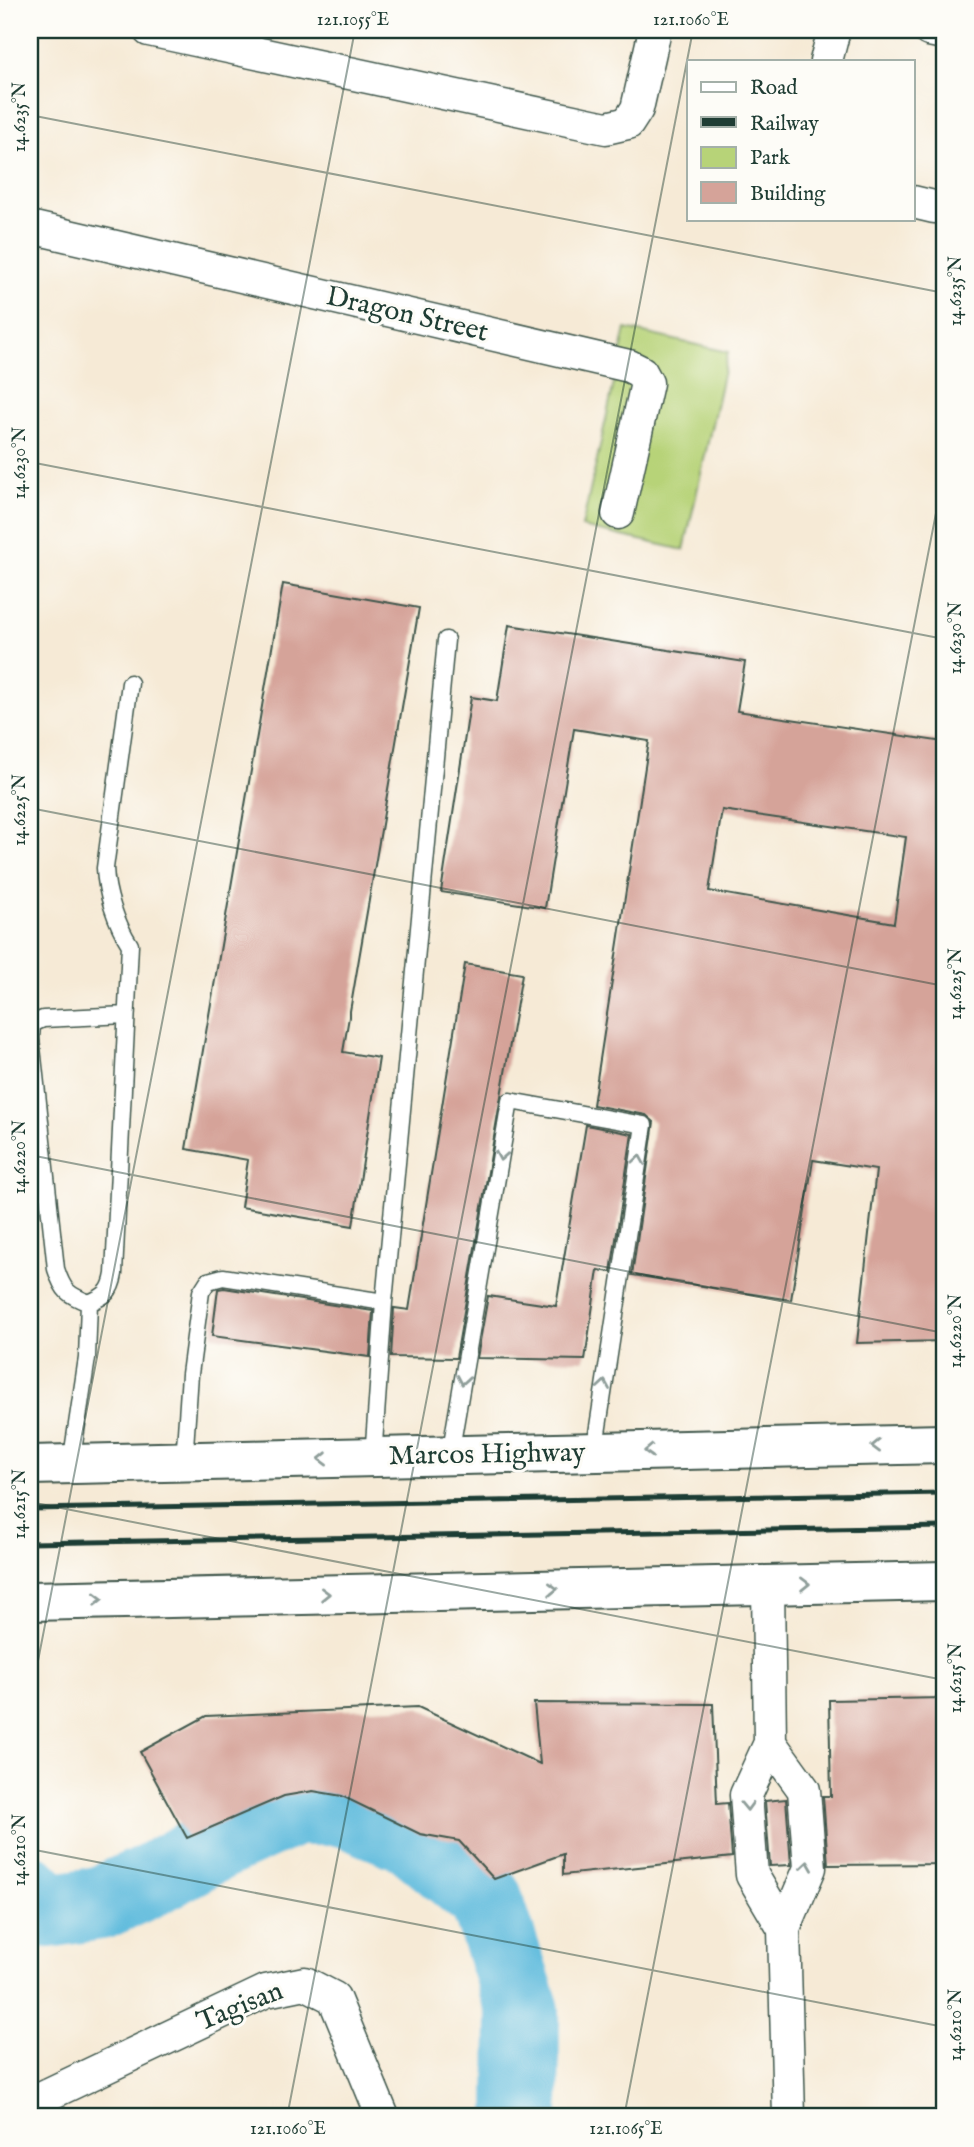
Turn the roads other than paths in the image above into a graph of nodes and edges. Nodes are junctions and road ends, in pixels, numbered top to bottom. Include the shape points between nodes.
1 (149, 30) edge
2 (655, 30) edge
3 (834, 30) edge
4 (929, 30) edge
5 (944, 33) edge
6 (826, 60) edge
7 (30, 227) edge
8 (618, 513) dead end
9 (446, 640) dead end
10 (130, 683) dead end
11 (125, 1015) junction
12 (384, 1302) junction
13 (89, 1303) junction
14 (944, 1444) edge
15 (594, 1453) junction
16 (450, 1456) junction
17 (373, 1458) junction
18 (184, 1462) junction
19 (71, 1464) junction
20 (30, 1465) edge
21 (944, 1581) edge
22 (768, 1584) junction
23 (30, 1601) edge
24 (770, 1743) junction
25 (784, 1929) junction
26 (30, 2103) edge
27 (383, 2117) edge
28 (789, 2117) edge

1 - 2 street via 606,128 628,123 637,110
3 - 6 street
4 - 5 street
7 - 8 street, Dragon Street via 629,366 641,372 647,383
9 - 12 lane
10 - 11 lane via 105,868 122,933 130,945
11 - 13 lane via 114,1274 105,1296
11 - 13 lane via 43,1019 32,1024 30,1038 56,1269 62,1287
12 - 17 lane
12 - 18 lane via 223,1277 208,1281 201,1292
13 - 19 lane via 87,1358
14 -> 15 main road, Marcos Highway
15 - 16 main road, Marcos Highway
15 -> 16 lane via 644,1125 510,1101
16 - 17 main road, Marcos Highway
17 -> 18 main road, Marcos Highway
18 - 19 main road, Marcos Highway
19 - 20 main road, Marcos Highway
22 -> 21 main road
23 -> 22 main road
22 - 24 street
24 -> 25 street via 746,1795 752,1875
25 -> 24 street via 810,1868 807,1822 804,1790
25 - 28 street
26 - 27 street, Tagisan via 266,1991 305,1983 334,1998

